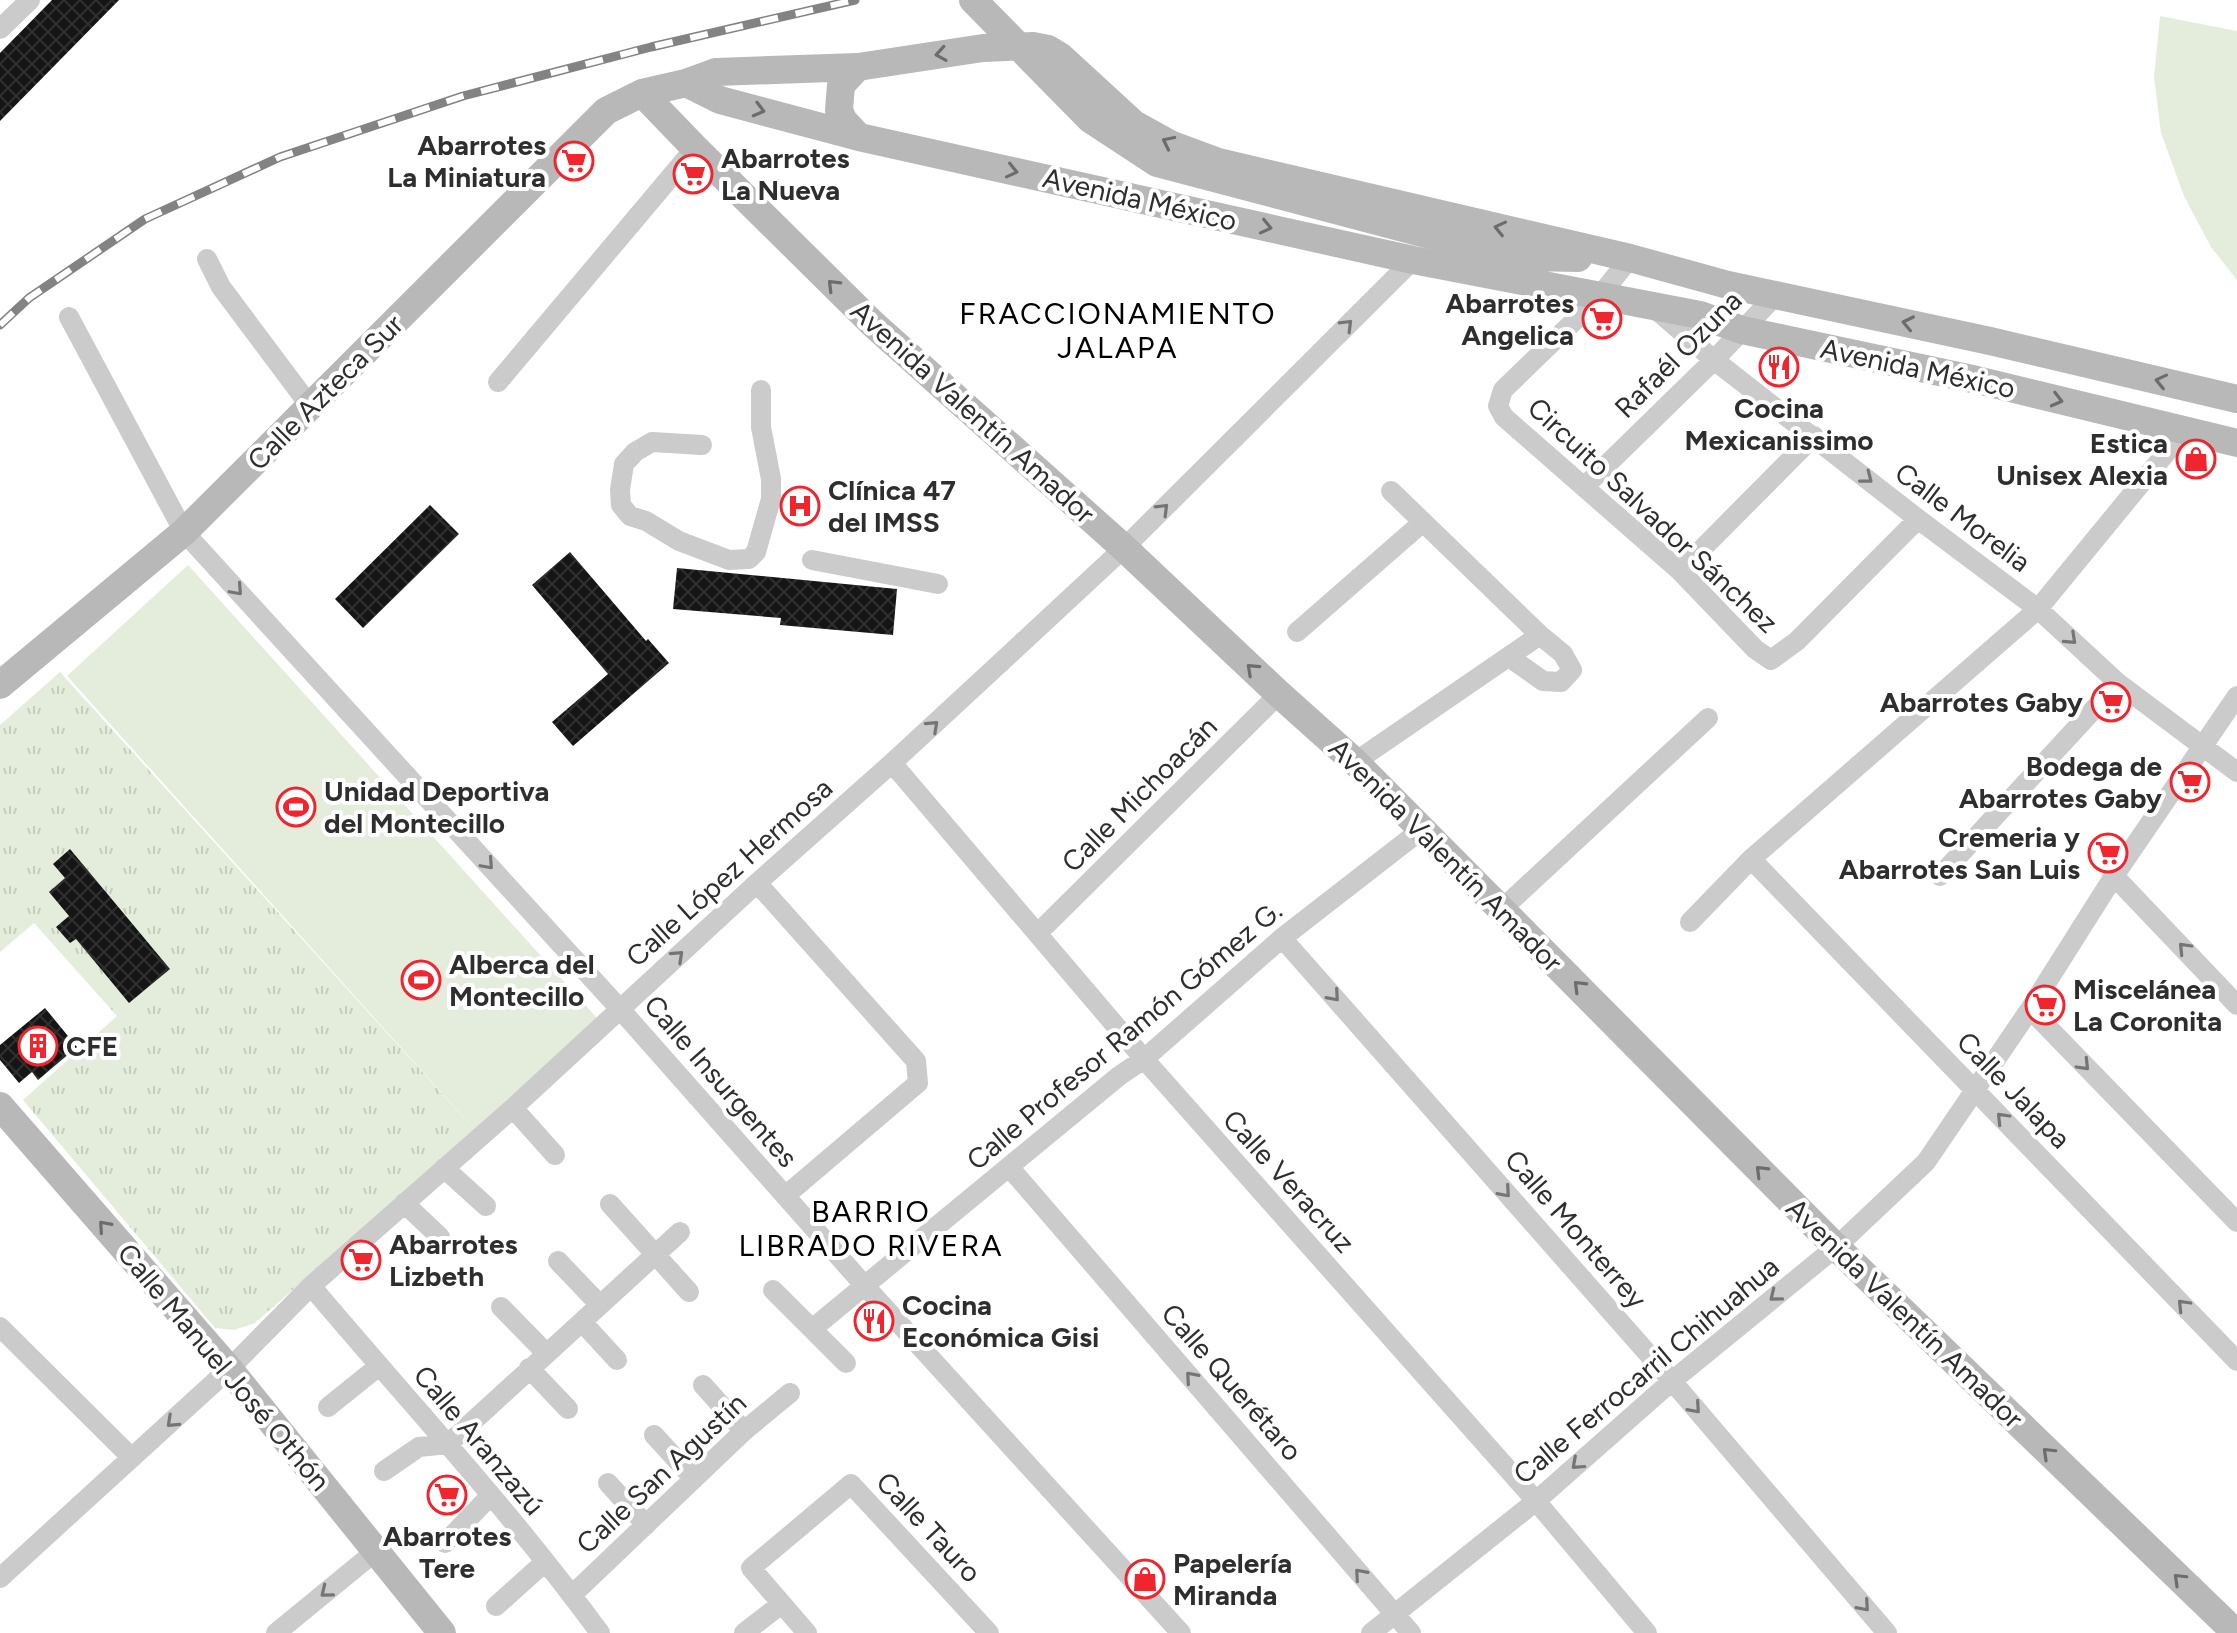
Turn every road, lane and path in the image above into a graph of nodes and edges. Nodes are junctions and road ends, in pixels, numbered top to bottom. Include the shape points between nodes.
1 (30, 0) edge
2 (973, 0) edge
3 (0, 29) edge
4 (858, 67) junction
5 (686, 83) junction
6 (642, 93) junction
7 (859, 137) junction
8 (695, 148) junction
9 (1530, 257) junction
10 (1630, 258) junction
11 (207, 259) dead end
12 (1413, 260) junction
13 (1776, 295) junction
14 (1599, 297) junction
15 (1653, 307) junction
16 (69, 317) dead end
17 (1742, 330) junction
18 (1990, 341) junction
19 (1714, 360) junction
20 (1977, 380) junction
21 (498, 382) dead end
22 (761, 390) dead end
23 (2237, 399) edge
24 (310, 406) junction
25 (2184, 431) junction
26 (1814, 436) junction
27 (2237, 443) edge
28 (702, 445) dead end
29 (1585, 486) junction
30 (1391, 491) dead end
31 (1918, 519) junction
32 (1423, 522) junction
33 (184, 532) junction
34 (1124, 548) junction
35 (812, 560) dead end
36 (1680, 571) junction
37 (938, 584) dead end
38 (2038, 609) junction
39 (1297, 632) dead end
40 (1540, 635) junction
41 (1509, 657) junction
42 (2118, 683) junction
43 (0, 685) edge
44 (1279, 694) junction
45 (2237, 696) edge
46 (1708, 718) dead end
47 (2203, 745) junction
48 (1355, 762) junction
49 (892, 763) junction
50 (2237, 772) edge
51 (1421, 830) junction
52 (1751, 859) junction
53 (1940, 876) dead end
54 (2114, 876) junction
55 (757, 883) junction
56 (1502, 909) junction
57 (1690, 922) dead end
58 (1038, 933) junction
59 (1282, 938) junction
60 (2237, 1005) edge
61 (620, 1009) junction
62 (2030, 1009) junction
63 (1144, 1059) junction
64 (1975, 1090) junction
65 (0, 1106) edge
66 (513, 1108) junction
67 (555, 1155) dead end
68 (444, 1168) junction
69 (1010, 1168) junction
70 (785, 1196) junction
71 (404, 1203) junction
72 (610, 1204) dead end
73 (486, 1206) dead end
74 (2237, 1222) edge
75 (680, 1232) dead end
76 (440, 1237) dead end
77 (1836, 1247) junction
78 (655, 1255) junction
79 (558, 1261) dead end
80 (864, 1285) junction
81 (311, 1286) junction
82 (773, 1290) dead end
83 (689, 1292) dead end
84 (600, 1305) junction
85 (501, 1307) dead end
86 (582, 1322) junction
87 (0, 1327) edge
88 (812, 1329) junction
89 (546, 1353) junction
90 (617, 1360) dead end
91 (2237, 1361) edge
92 (846, 1363) dead end
93 (379, 1366) junction
94 (529, 1368) junction
95 (229, 1369) junction
96 (1672, 1381) junction
97 (703, 1385) dead end
98 (790, 1393) dead end
99 (328, 1407) dead end
100 (568, 1409) dead end
101 (744, 1431) junction
102 (654, 1435) dead end
103 (448, 1444) junction
104 (132, 1458) junction
105 (384, 1471) dead end
106 (694, 1479) junction
107 (608, 1483) dead end
108 (491, 1495) junction
109 (1536, 1501) junction
110 (646, 1525) junction
111 (445, 1543) dead end
112 (376, 1551) junction
113 (545, 1562) junction
114 (0, 1578) edge
115 (572, 1595) junction
116 (780, 1605) junction
117 (496, 1606) dead end
118 (1394, 1613) junction
119 (276, 1633) edge
120 (442, 1633) edge
121 (600, 1633) edge
122 (744, 1633) edge
123 (807, 1633) edge
124 (989, 1633) edge
125 (1181, 1633) edge
126 (1371, 1633) edge
127 (1411, 1633) edge
128 (1647, 1633) edge
129 (1887, 1633) edge
130 (2236, 1633) edge

1 - 3 street
2 - 9 street, Avenida México, bridge via 1090,119 1157,163
4 - 5 street, Avenida México via 716,72
4 - 7 street via 841,85 839,110
10 -> 4 street, Avenida México via 1218,162 1134,124 1048,49 983,48
5 - 6 street, Avenida México
5 -> 7 street, Avenida México via 720,100
6 - 8 street, Avenida Valentín Amador
6 - 24 street, Calle Azteca Sur via 606,111
7 -> 12 street, Avenida México
8 - 21 street
34 -> 8 street, Avenida Valentín Amador via 873,324
9 - 10 street, Avenida México
9 - 14 street, Avenida México
10 - 13 street, Avenida México
10 - 14 street, Circuito Salvador Sánchez
11 - 24 street via 221,287
12 - 14 street, Avenida México
34 -> 12 street, Calle López Hermosa
13 - 17 street, Rafaél Ozuna
18 -> 13 street, Avenida México
14 - 15 street, Avenida México
14 - 29 street, Circuito Salvador Sánchez via 1503,390 1498,406 1504,417
15 - 17 street, Avenida México via 1700,315
15 - 19 street, Calle Morelia
16 - 33 street, Calle Insurgentes
17 - 19 street, Rafaél Ozuna
17 - 20 street, Avenida México
18 - 20 street via 1988,369
23 -> 18 street, Avenida México
19 - 26 street, Calle Morelia
19 - 29 street, Rafaél Ozuna
20 -> 25 street, Avenida México
22 - 28 street via 771,499 756,552 749,559 729,560 679,541 630,516 621,505 624,464 635,452 652,442
24 - 33 street, Calle Azteca Sur
25 - 27 street, Avenida México
25 - 38 street
26 -> 31 street, Calle Morelia
26 - 36 street
29 - 36 street, Circuito Salvador Sánchez
30 - 32 street
31 - 36 street, Circuito Salvador Sánchez via 1797,641 1771,660
31 - 38 street, Calle Morelia
32 - 39 street
32 - 40 street
33 - 43 street, Calle Azteca Sur
33 -> 61 street, Calle Insurgentes
44 -> 34 street, Avenida Valentín Amador
49 -> 34 street, Calle López Hermosa
35 - 37 street
38 -> 42 street, Calle Morelia
38 - 52 street
40 - 41 street
40 - 41 street via 1563,654 1572,670 1561,682 1543,681
41 - 48 street
42 - 47 street, Calle Morelia
42 - 53 street
44 - 48 street, Avenida Valentín Amador
44 - 58 street, Calle Michoacán
45 - 47 street, Calle Ferrocarril Chihuahua
46 - 56 street
47 - 50 street, Calle Morelia
47 - 54 street, Calle Ferrocarril Chihuahua
48 - 51 street, Avenida Valentín Amador
49 - 55 street, Calle López Hermosa
49 - 58 street, Calle Veracruz
51 - 56 street, Avenida Valentín Amador
51 - 59 street, Calle Profesor Ramón Gómez G.
52 - 57 street
52 - 64 street, Calle Jalapa
60 -> 54 street
54 - 62 street, Calle Ferrocarril Chihuahua
61 -> 55 street, Calle López Hermosa
55 - 70 street via 916,1061 918,1083
77 -> 56 street, Avenida Valentín Amador
58 - 63 street, Calle Veracruz
59 - 63 street, Calle Profesor Ramón Gómez G.
59 -> 96 street, Calle Monterrey
61 - 66 street, Calle López Hermosa
61 - 70 street, Calle Insurgentes
62 - 64 street, Calle Ferrocarril Chihuahua
62 -> 74 street
63 - 69 street, Calle Profesor Ramón Gómez G.
63 - 109 street, Calle Veracruz
64 - 77 street, Calle Ferrocarril Chihuahua via 1926,1162
91 -> 64 street, Calle Jalapa
95 -> 65 street, Calle Manuel José Othón
66 - 67 street
66 - 68 street, Calle López Hermosa
68 - 71 street, Calle López Hermosa
68 - 73 street
69 - 80 street, Calle Profesor Ramón Gómez G.
118 -> 69 street, Calle Querétaro
70 - 80 street, Calle Insurgentes
71 - 76 street
71 - 81 street, Calle López Hermosa
72 - 78 street
75 - 78 street
77 -> 96 street, Calle Ferrocarril Chihuahua
130 -> 77 street, Avenida Valentín Amador
78 - 83 street
78 - 84 street
79 - 84 street
80 - 88 street, Calle Profesor Ramón Gómez G.
80 - 125 street, Calle Insurgentes
81 - 93 street, Calle Aranzazú
81 - 95 street, Calle López Hermosa
82 - 88 street
84 - 86 street
85 - 89 street
86 - 89 street
86 - 90 street
87 - 104 street
88 - 92 street
89 - 94 street
93 - 99 street
93 - 103 street, Calle Aranzazú
94 - 100 street
94 - 103 street
95 -> 104 street, Calle López Hermosa
95 - 112 street, Calle Manuel José Othón
96 -> 109 street, Calle Ferrocarril Chihuahua
96 -> 129 street, Calle Monterrey
97 - 101 street
98 - 101 street, Calle San Agustín
101 - 106 street, Calle San Agustín
102 - 106 street
103 - 105 street via 419,1447
103 - 108 street, Calle Aranzazú
104 - 114 street, Calle López Hermosa
106 - 110 street, Calle San Agustín
107 - 110 street
108 - 111 street
108 - 113 street, Calle Aranzazú
109 - 118 street, Calle Ferrocarril Chihuahua
109 - 128 street, Calle Veracruz
110 - 115 street, Calle San Agustín
112 -> 119 street
112 - 120 street, Calle Manuel José Othón
113 - 115 street, Calle Aranzazú
113 - 117 street
115 - 121 street, Calle Aranzazú
116 - 122 street
116 - 123 street
116 - 124 street, Calle Tauro via 751,1568 851,1484
118 - 126 street, Calle Ferrocarril Chihuahua
118 - 127 street, Calle Querétaro

